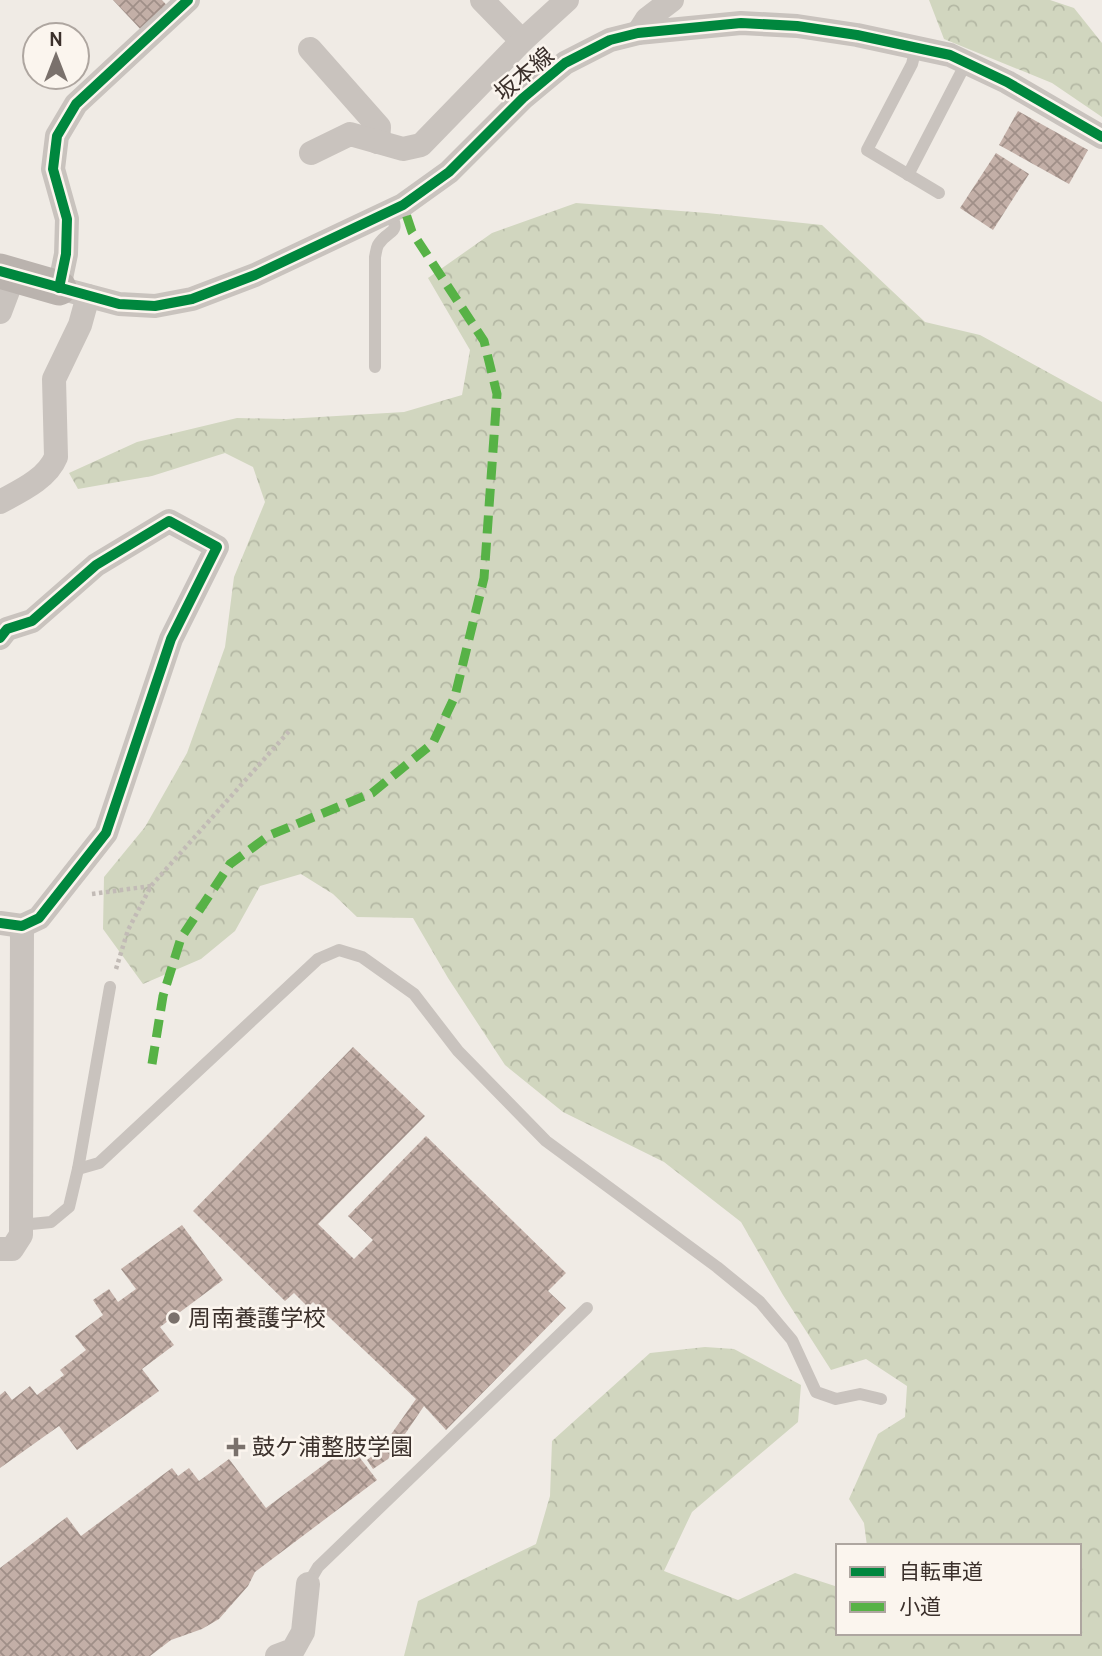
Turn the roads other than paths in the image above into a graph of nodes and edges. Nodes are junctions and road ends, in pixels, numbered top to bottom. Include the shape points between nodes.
1 (188, 0) edge
2 (482, 0) edge
3 (567, 0) edge
4 (672, 0) edge
5 (638, 33) junction
6 (522, 41) junction
7 (916, 48) junction
8 (310, 49) dead end
9 (966, 63) junction
10 (1102, 137) edge
11 (378, 142) junction
12 (311, 153) dead end
13 (908, 175) junction
14 (939, 193) dead end
15 (390, 212) junction
16 (7, 273) edge
17 (74, 292) junction
18 (0, 312) edge
19 (375, 368) dead end
20 (0, 502) edge
21 (2, 629) edge
22 (11, 924) edge
23 (110, 987) road end
24 (78, 1169) junction
25 (21, 1225) junction
26 (0, 1249) edge
27 (587, 1308) dead end
28 (881, 1399) dead end
29 (308, 1584) joint
30 (277, 1656) edge

1 - 17 street via 76,104 57,136 53,169 67,219 66,254
2 - 6 street
3 - 6 street
4 - 5 street via 647,19
5 - 7 street, 坂本線 via 741,23 797,26
5 - 15 street, 坂本線 via 610,40 565,64 523,98 449,173
6 - 11 street via 421,145 403,149
7 - 9 street, 坂本線
7 - 13 lane via 867,150
8 - 11 street via 379,127
9 - 10 street, 坂本線
9 - 13 lane
11 - 12 street via 350,134
13 - 14 lane
15 - 17 street, 坂本線 via 192,299 155,306 119,304
15 - 19 lane via 395,229 378,245 375,257
16 - 17 street, 坂本線
16 - 18 street via 7,299
17 - 20 street via 80,325 54,379 56,457 52,468
21 - 22 street via 32,621 96,565 169,521 217,547 171,639 106,833 39,918
22 - 25 street
23 - 24 lane
24 - 25 lane via 69,1207 51,1222
24 - 28 lane via 99,1163 318,959 339,950 362,957 414,994 458,1051 546,1142 760,1302 792,1340 816,1392 836,1399 860,1394
25 - 26 street via 21,1235 12,1249
27 - 29 lane via 318,1567
29 - 30 street via 303,1632 293,1650

